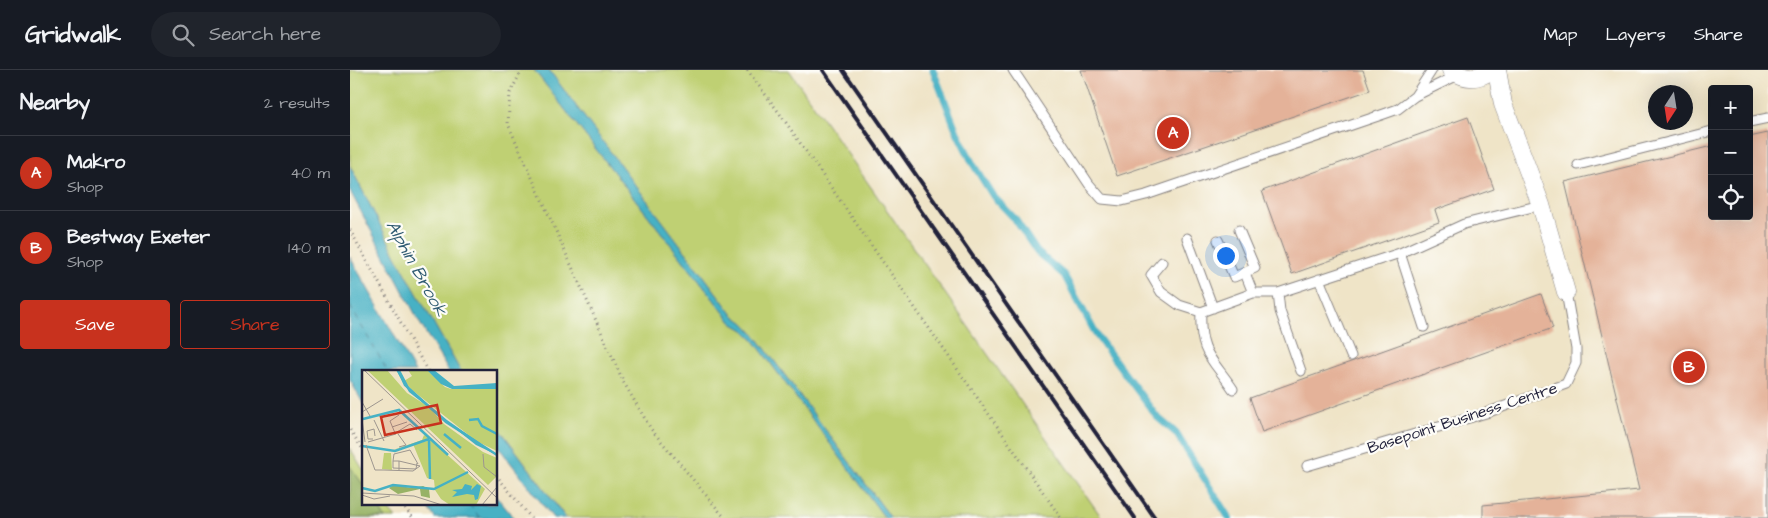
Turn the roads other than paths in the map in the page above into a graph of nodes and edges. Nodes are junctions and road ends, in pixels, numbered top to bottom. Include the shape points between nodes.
1 (1013, 70) edge
2 (1432, 70) edge
3 (1492, 70) edge
4 (1497, 70) edge
5 (1461, 74) edge
6 (1415, 96) junction
7 (1503, 104) junction
8 (1768, 118) edge
9 (1753, 121) edge
10 (1708, 133) edge
11 (1578, 165) dead end
12 (1541, 205) junction
13 (1239, 230) dead end
14 (1187, 238) dead end
15 (1218, 240) dead end
16 (1400, 253) junction
17 (1162, 262) dead end
18 (1245, 273) junction
19 (1319, 279) junction
20 (1566, 292) joint
21 (1253, 293) junction
22 (1278, 293) junction
23 (1213, 308) junction
24 (1201, 312) junction
25 (1424, 327) dead end
26 (1351, 356) dead end
27 (1301, 371) dead end
28 (1233, 389) dead end
29 (1307, 466) dead end

1 - 6 lane via 1089,184 1102,199 1122,201 1398,109
2 - 6 lane
3 - 5 street via 1481,76
4 - 7 street
5 - 6 lane
5 - 7 street via 1490,88
7 - 12 street, Basepoint Business Centre
8 - 9 lane
10 - 11 lane
12 - 16 lane via 1464,224
12 - 20 street, Basepoint Business Centre
13 - 18 lane via 1255,268
14 - 23 lane
15 - 18 lane via 1234,277
16 - 19 lane
16 - 25 lane
17 - 24 lane via 1151,275 1161,292 1179,305
18 - 21 lane
19 - 22 lane
19 - 26 lane
20 - 29 lane, Basepoint Business Centre via 1576,363 1566,384 1486,413
21 - 22 lane
21 - 23 lane
22 - 27 lane via 1280,311
23 - 24 lane
24 - 28 lane via 1200,331 1204,346

